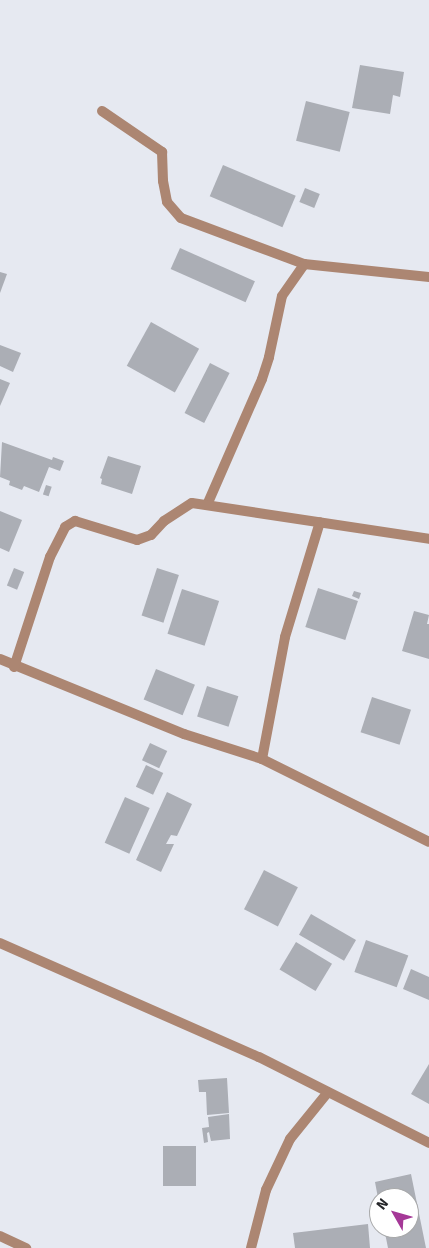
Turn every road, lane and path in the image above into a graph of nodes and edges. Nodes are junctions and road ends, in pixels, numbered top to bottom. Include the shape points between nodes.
1 (102, 111) dead end
2 (304, 264) junction
3 (429, 277) edge
4 (207, 505) junction
5 (320, 522) junction
6 (429, 539) edge
7 (0, 660) edge
8 (14, 667) junction
9 (262, 759) junction
10 (429, 842) edge
11 (0, 943) edge
12 (328, 1092) junction
13 (429, 1143) edge
14 (0, 1236) edge
15 (26, 1248) edge
16 (251, 1248) edge

1 - 2 street via 162,152 167,202 181,218
2 - 3 street
2 - 4 street via 282,296 262,379
4 - 5 street
4 - 8 street via 192,503 164,521 151,535 137,540 75,520 64,527 50,557
5 - 6 street
5 - 9 street via 285,637
7 - 8 street
8 - 9 street via 184,734
9 - 10 street
11 - 12 street via 260,1057
12 - 13 street
12 - 16 street via 290,1139 266,1190
14 - 15 street

